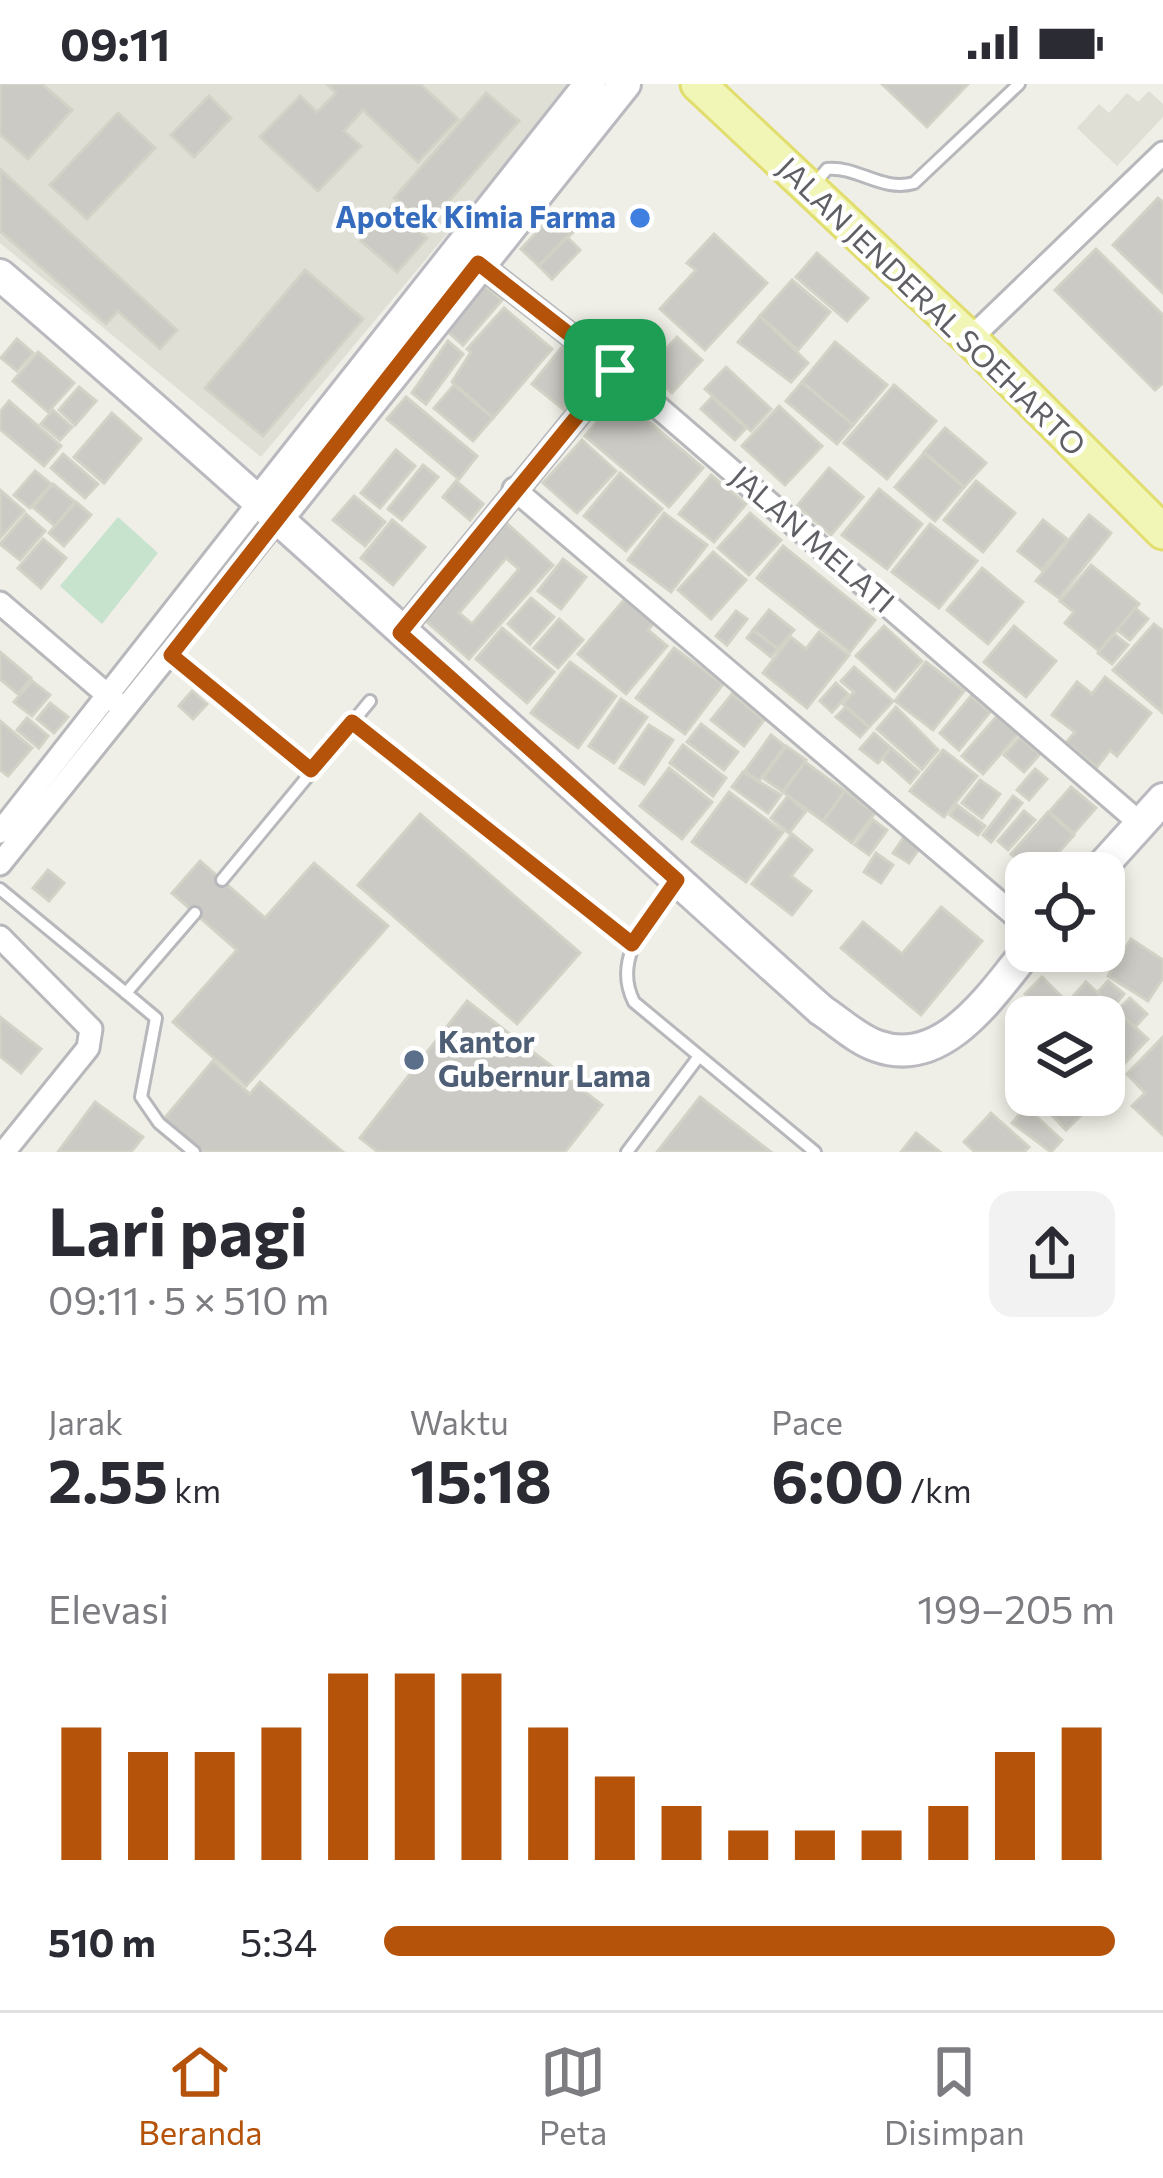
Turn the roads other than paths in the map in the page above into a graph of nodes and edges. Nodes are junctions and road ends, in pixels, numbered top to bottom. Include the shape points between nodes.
1 (590, 84) edge
2 (625, 84) edge
3 (698, 84) edge
4 (1018, 84) edge
5 (1163, 153) edge
6 (810, 189) junction
7 (478, 263) junction
8 (0, 274) edge
9 (970, 339) junction
10 (615, 370) junction
11 (514, 489) junction
12 (269, 509) junction
13 (1163, 532) edge
14 (0, 603) edge
15 (400, 633) junction
16 (171, 655) junction
17 (370, 701) dead end
18 (118, 705) junction
19 (352, 722) junction
20 (311, 770) junction
21 (1163, 799) edge
22 (1141, 824) junction
23 (0, 832) edge
24 (1115, 852) edge
25 (0, 864) edge
26 (222, 880) dead end
27 (677, 880) junction
28 (0, 890) edge
29 (1005, 908) edge
30 (195, 913) dead end
31 (0, 937) edge
32 (632, 944) junction
33 (1008, 972) edge
34 (126, 993) junction
35 (697, 1059) junction
36 (4, 1152) edge
37 (194, 1152) edge
38 (627, 1152) edge
39 (815, 1152) edge

1 - 12 street
2 - 7 street
3 - 6 main road, JALAN JENDERAL SOEHARTO
4 - 6 lane via 914,183 892,189 838,168
5 - 9 street
6 - 9 main road, JALAN JENDERAL SOEHARTO
7 - 10 street, JALAN MELATI
7 - 12 street
8 - 12 street
9 - 13 main road, JALAN JENDERAL SOEHARTO
10 - 11 street
10 - 22 street, JALAN MELATI
11 - 15 street
11 - 29 street
12 - 15 street
12 - 16 street
12 - 18 street
14 - 18 street
15 - 27 street
16 - 18 street
16 - 20 lane
17 - 19 lane
18 - 23 street
18 - 25 street
19 - 20 lane
19 - 32 lane
20 - 26 lane
21 - 22 street
22 - 24 street
27 - 32 lane
27 - 33 street via 821,1010 876,1046 904,1049 950,1036
28 - 34 lane
30 - 34 lane
31 - 36 street via 92,1029 88,1048
32 - 35 lane via 626,987 634,1002
34 - 37 lane via 156,1018 141,1097
35 - 38 lane
35 - 39 lane

